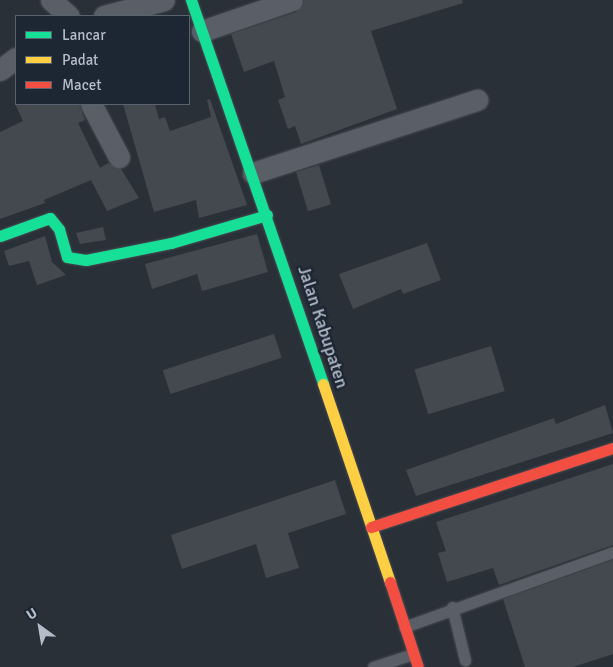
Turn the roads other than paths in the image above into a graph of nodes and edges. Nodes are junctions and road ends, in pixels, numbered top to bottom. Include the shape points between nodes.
1 (51, 0) edge
2 (164, 0) edge
3 (191, 0) edge
4 (292, 0) edge
5 (67, 15) edge
6 (108, 15) edge
7 (202, 31) junction
8 (15, 59) edge
9 (0, 70) edge
10 (477, 100) dead end
11 (91, 105) edge
12 (119, 157) dead end
13 (253, 173) junction
14 (267, 215) junction
15 (0, 236) edge
16 (613, 448) edge
17 (371, 526) junction
18 (613, 552) edge
19 (452, 607) junction
20 (404, 627) junction
21 (413, 654) junction
22 (465, 660) dead end
23 (372, 667) edge
24 (418, 667) edge

1 - 5 street
2 - 6 street
3 - 7 main road, Jalan Kabupaten
4 - 7 street
7 - 13 main road, Jalan Kabupaten
8 - 9 street
10 - 13 street
11 - 12 street
13 - 14 main road, Jalan Kabupaten
14 - 15 main road via 171,243 86,260 67,257 59,229 50,218
14 - 17 main road, Jalan Kabupaten
16 - 17 main road
17 - 20 main road, Jalan Kabupaten
18 - 19 lane
19 - 20 lane
19 - 22 lane
20 - 21 main road, Jalan Kabupaten
21 - 23 lane
21 - 24 main road, Jalan Kabupaten

